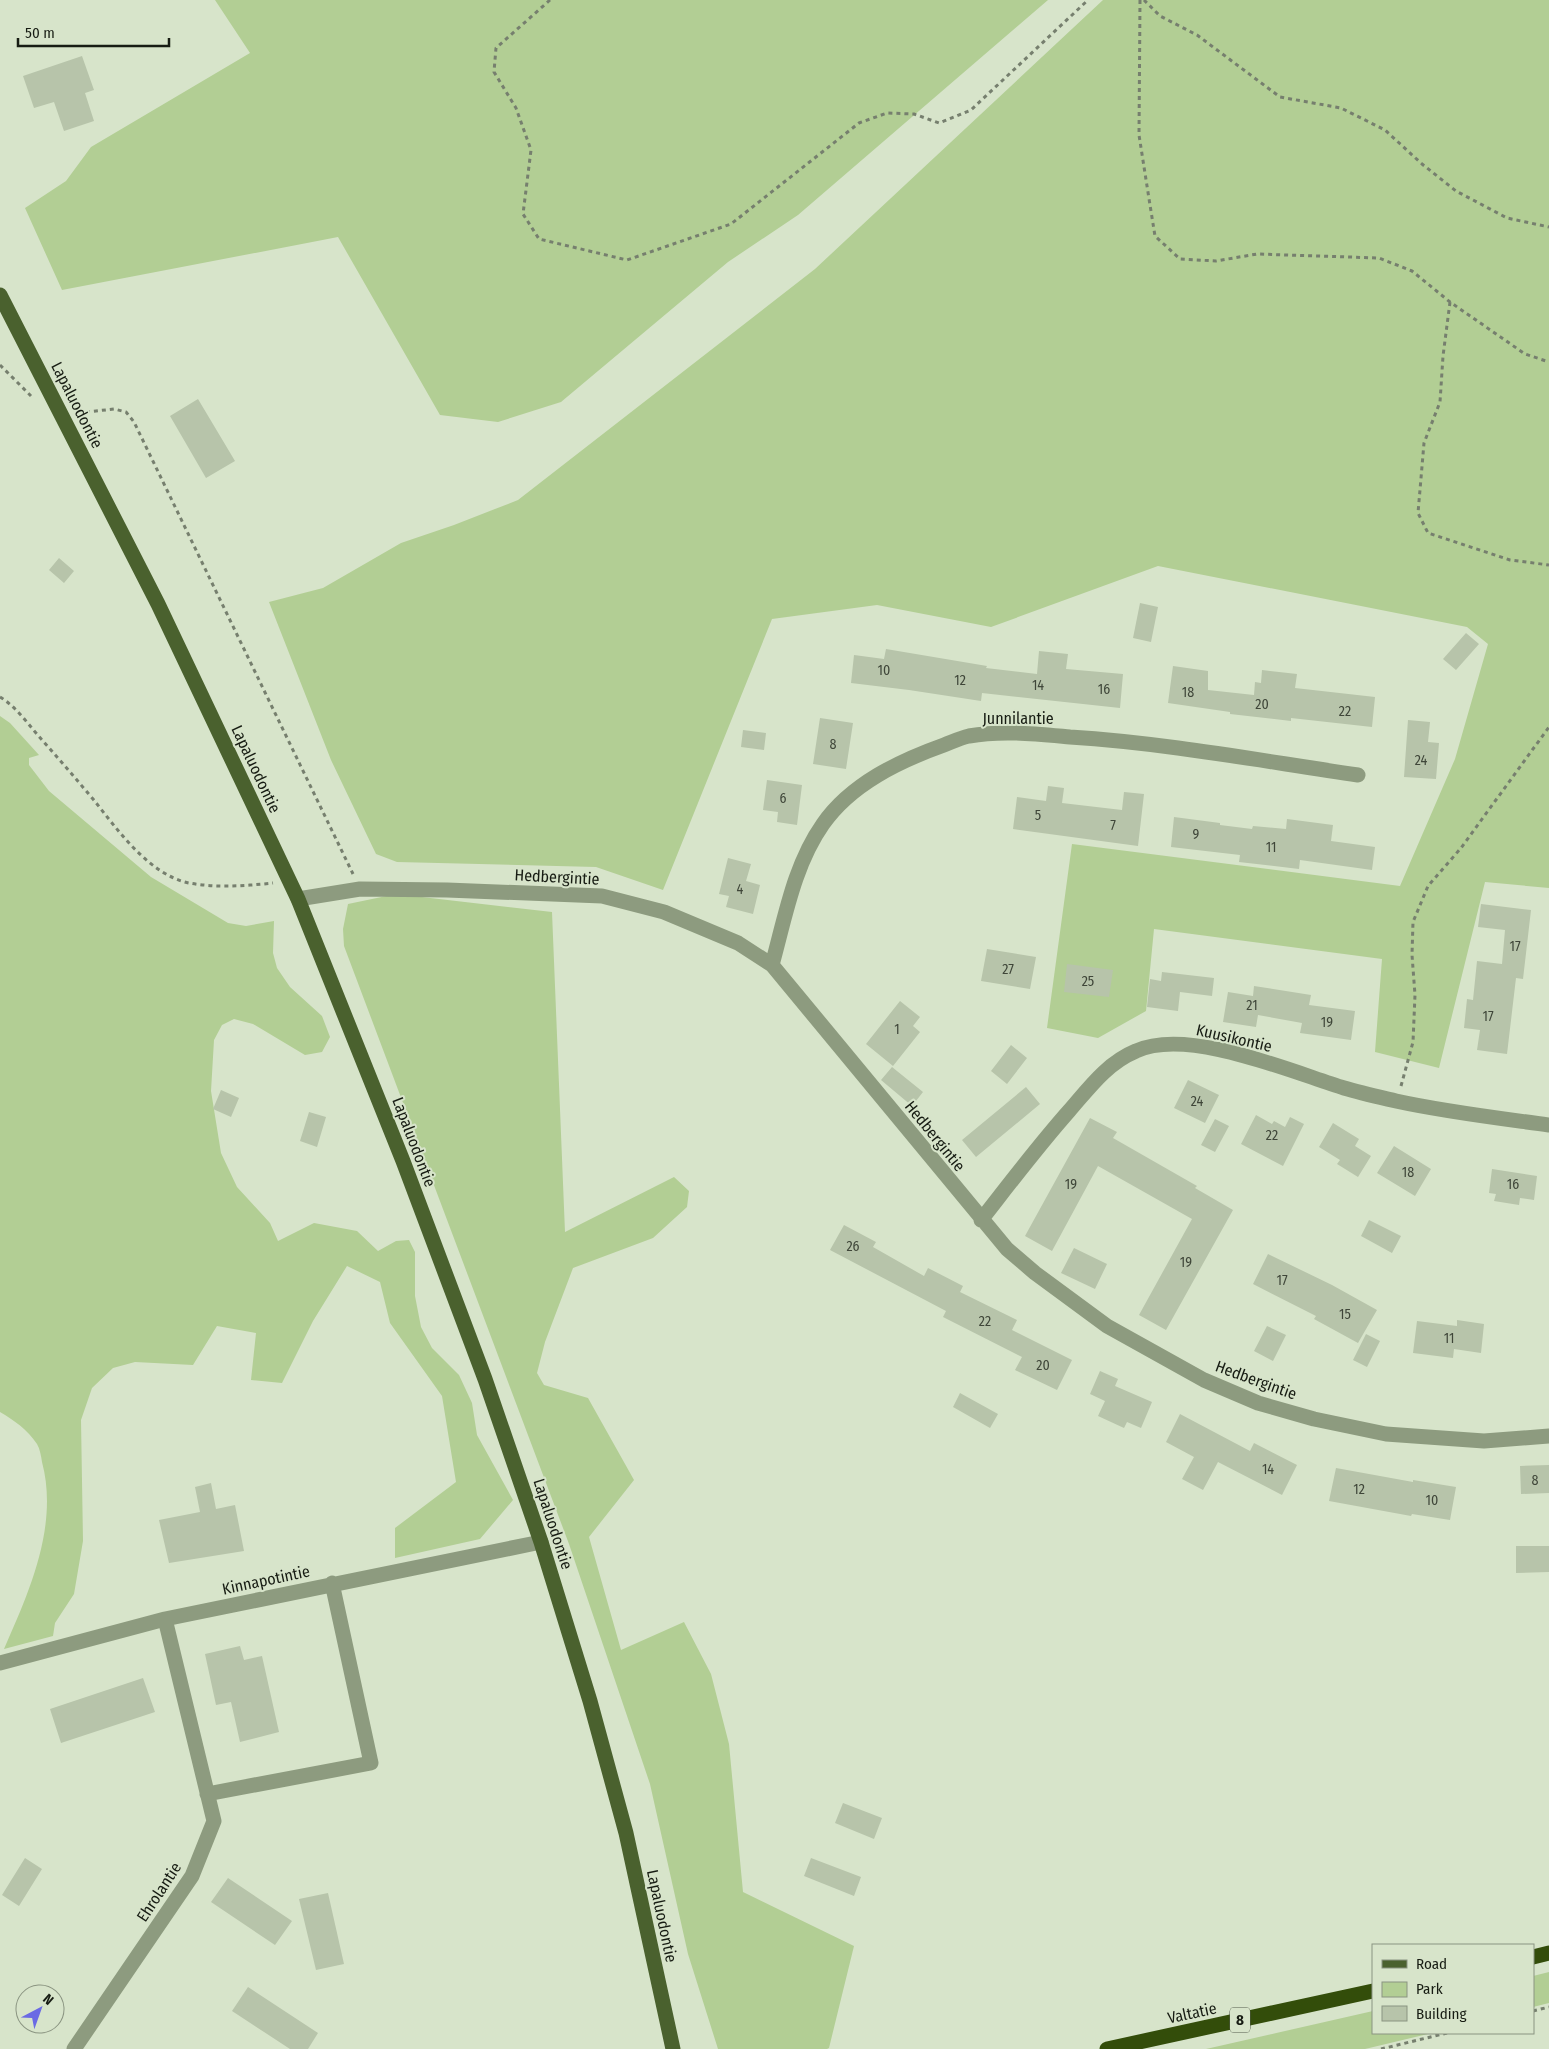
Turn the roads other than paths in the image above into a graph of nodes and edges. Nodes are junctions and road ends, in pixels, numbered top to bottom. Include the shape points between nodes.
1 (2, 302) edge
2 (1358, 775) dead end
3 (298, 899) junction
4 (772, 965) junction
5 (1549, 1125) edge
6 (981, 1220) junction
7 (1549, 1436) edge
8 (541, 1542) junction
9 (332, 1584) junction
10 (165, 1619) junction
11 (0, 1662) edge
12 (207, 1794) junction
13 (1549, 1953) edge
14 (1534, 1957) edge
15 (1372, 1991) edge
16 (74, 2049) edge
17 (673, 2049) edge
18 (1107, 2049) edge

1 - 3 main road, Lapaluodontie via 63,414 158,604
2 - 4 street, Junnilantie via 1109,739 1011,732 968,736 893,766 862,785 837,806 822,824 803,858
3 - 4 street, Hedbergintie via 360,889 602,896 664,912 738,943
3 - 8 main road, Lapaluodontie via 407,1170 485,1379
4 - 6 street, Hedbergintie
5 - 6 street, Kuusikontie via 1397,1101 1242,1055 1187,1044 1158,1045 1136,1050 1105,1070
6 - 7 street, Hedbergintie via 1035,1273 1107,1326 1204,1380 1258,1403 1386,1434 1484,1441
8 - 9 street, Kinnapotintie
8 - 17 main road, Lapaluodontie via 626,1833
9 - 10 street, Kinnapotintie
9 - 12 street via 371,1763
10 - 11 street, Kinnapotintie
10 - 12 street, Ehrolantie
12 - 16 street, Ehrolantie via 214,1821 192,1876
13 - 14 highway
15 - 18 highway, Valtatie / 8

